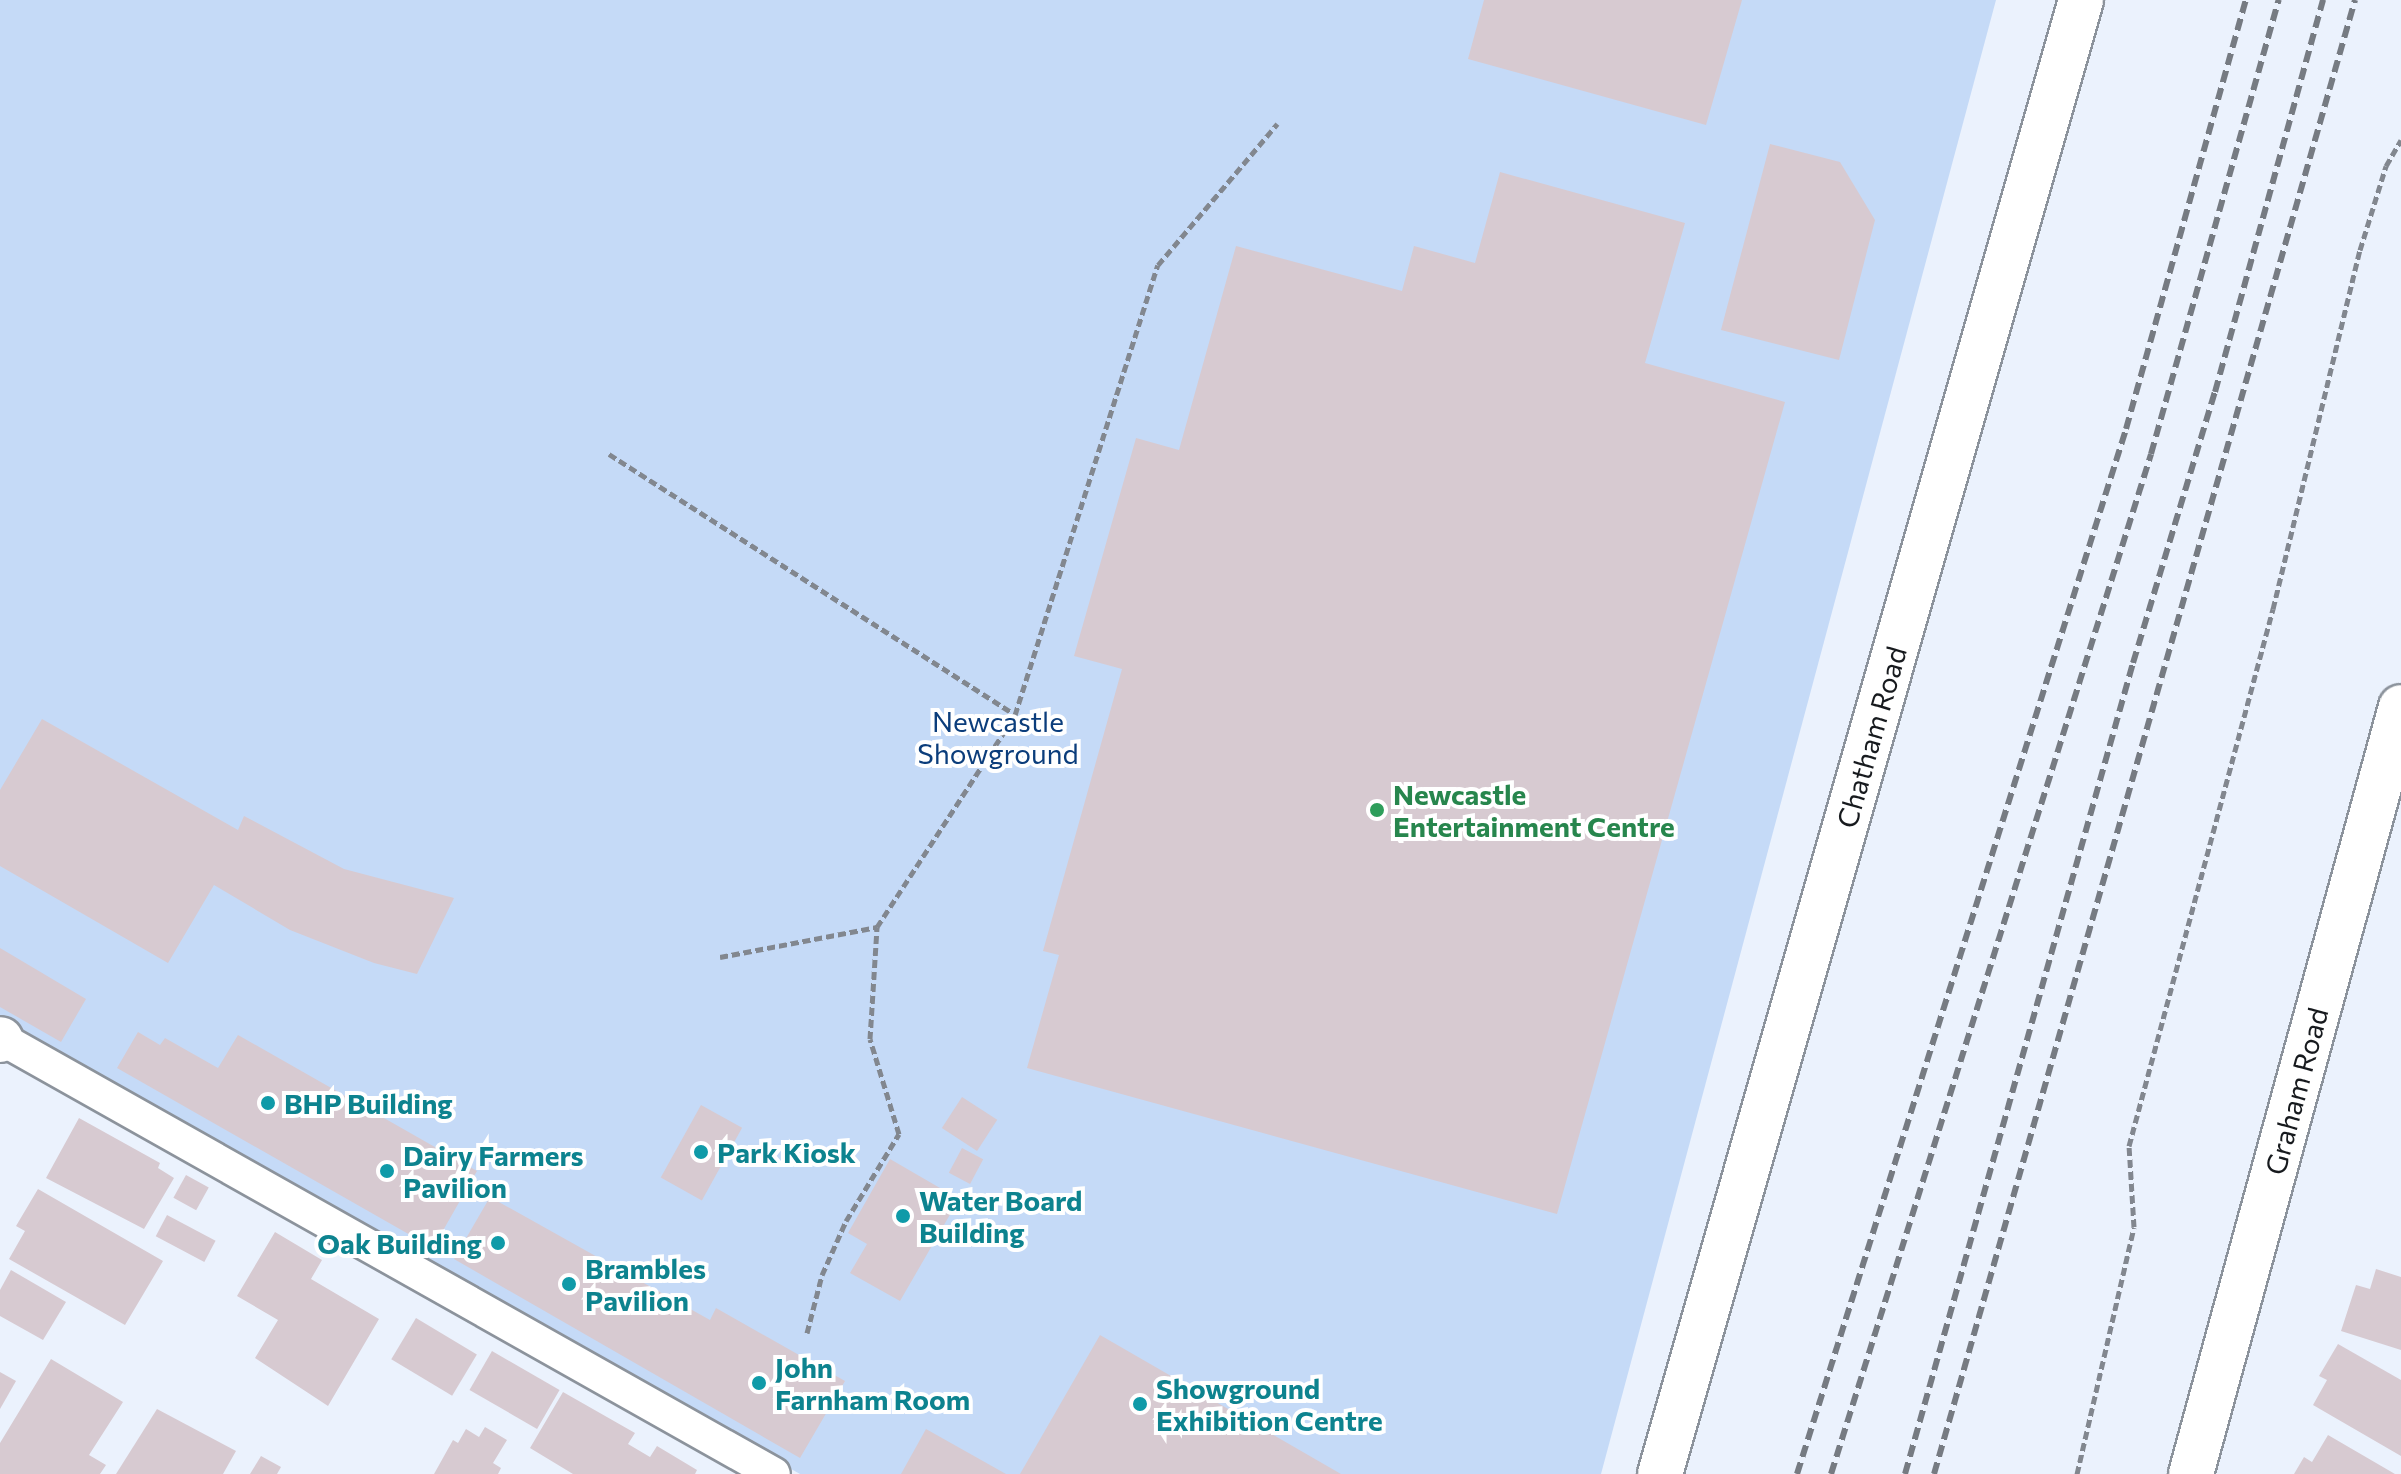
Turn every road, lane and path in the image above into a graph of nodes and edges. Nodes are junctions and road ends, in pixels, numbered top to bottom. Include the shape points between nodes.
1 (2081, 0) edge
2 (1277, 124) dead end
3 (2401, 140) edge
4 (609, 454) dead end
5 (2401, 707) edge
6 (1015, 715) junction
7 (877, 927) junction
8 (720, 957) dead end
9 (0, 1039) edge
10 (807, 1333) dead end
11 (774, 1474) edge
12 (1660, 1474) edge
13 (2077, 1474) edge
14 (2191, 1474) edge

1 - 12 street, Chatham Road
2 - 6 path via 1158,265
3 - 13 path via 2386,166 2360,250 2273,609 2129,1146 2134,1227
4 - 6 path
5 - 14 street, Graham Road
6 - 7 path
7 - 8 path
7 - 10 path via 870,1039 899,1134 846,1221 822,1275
9 - 11 lane

